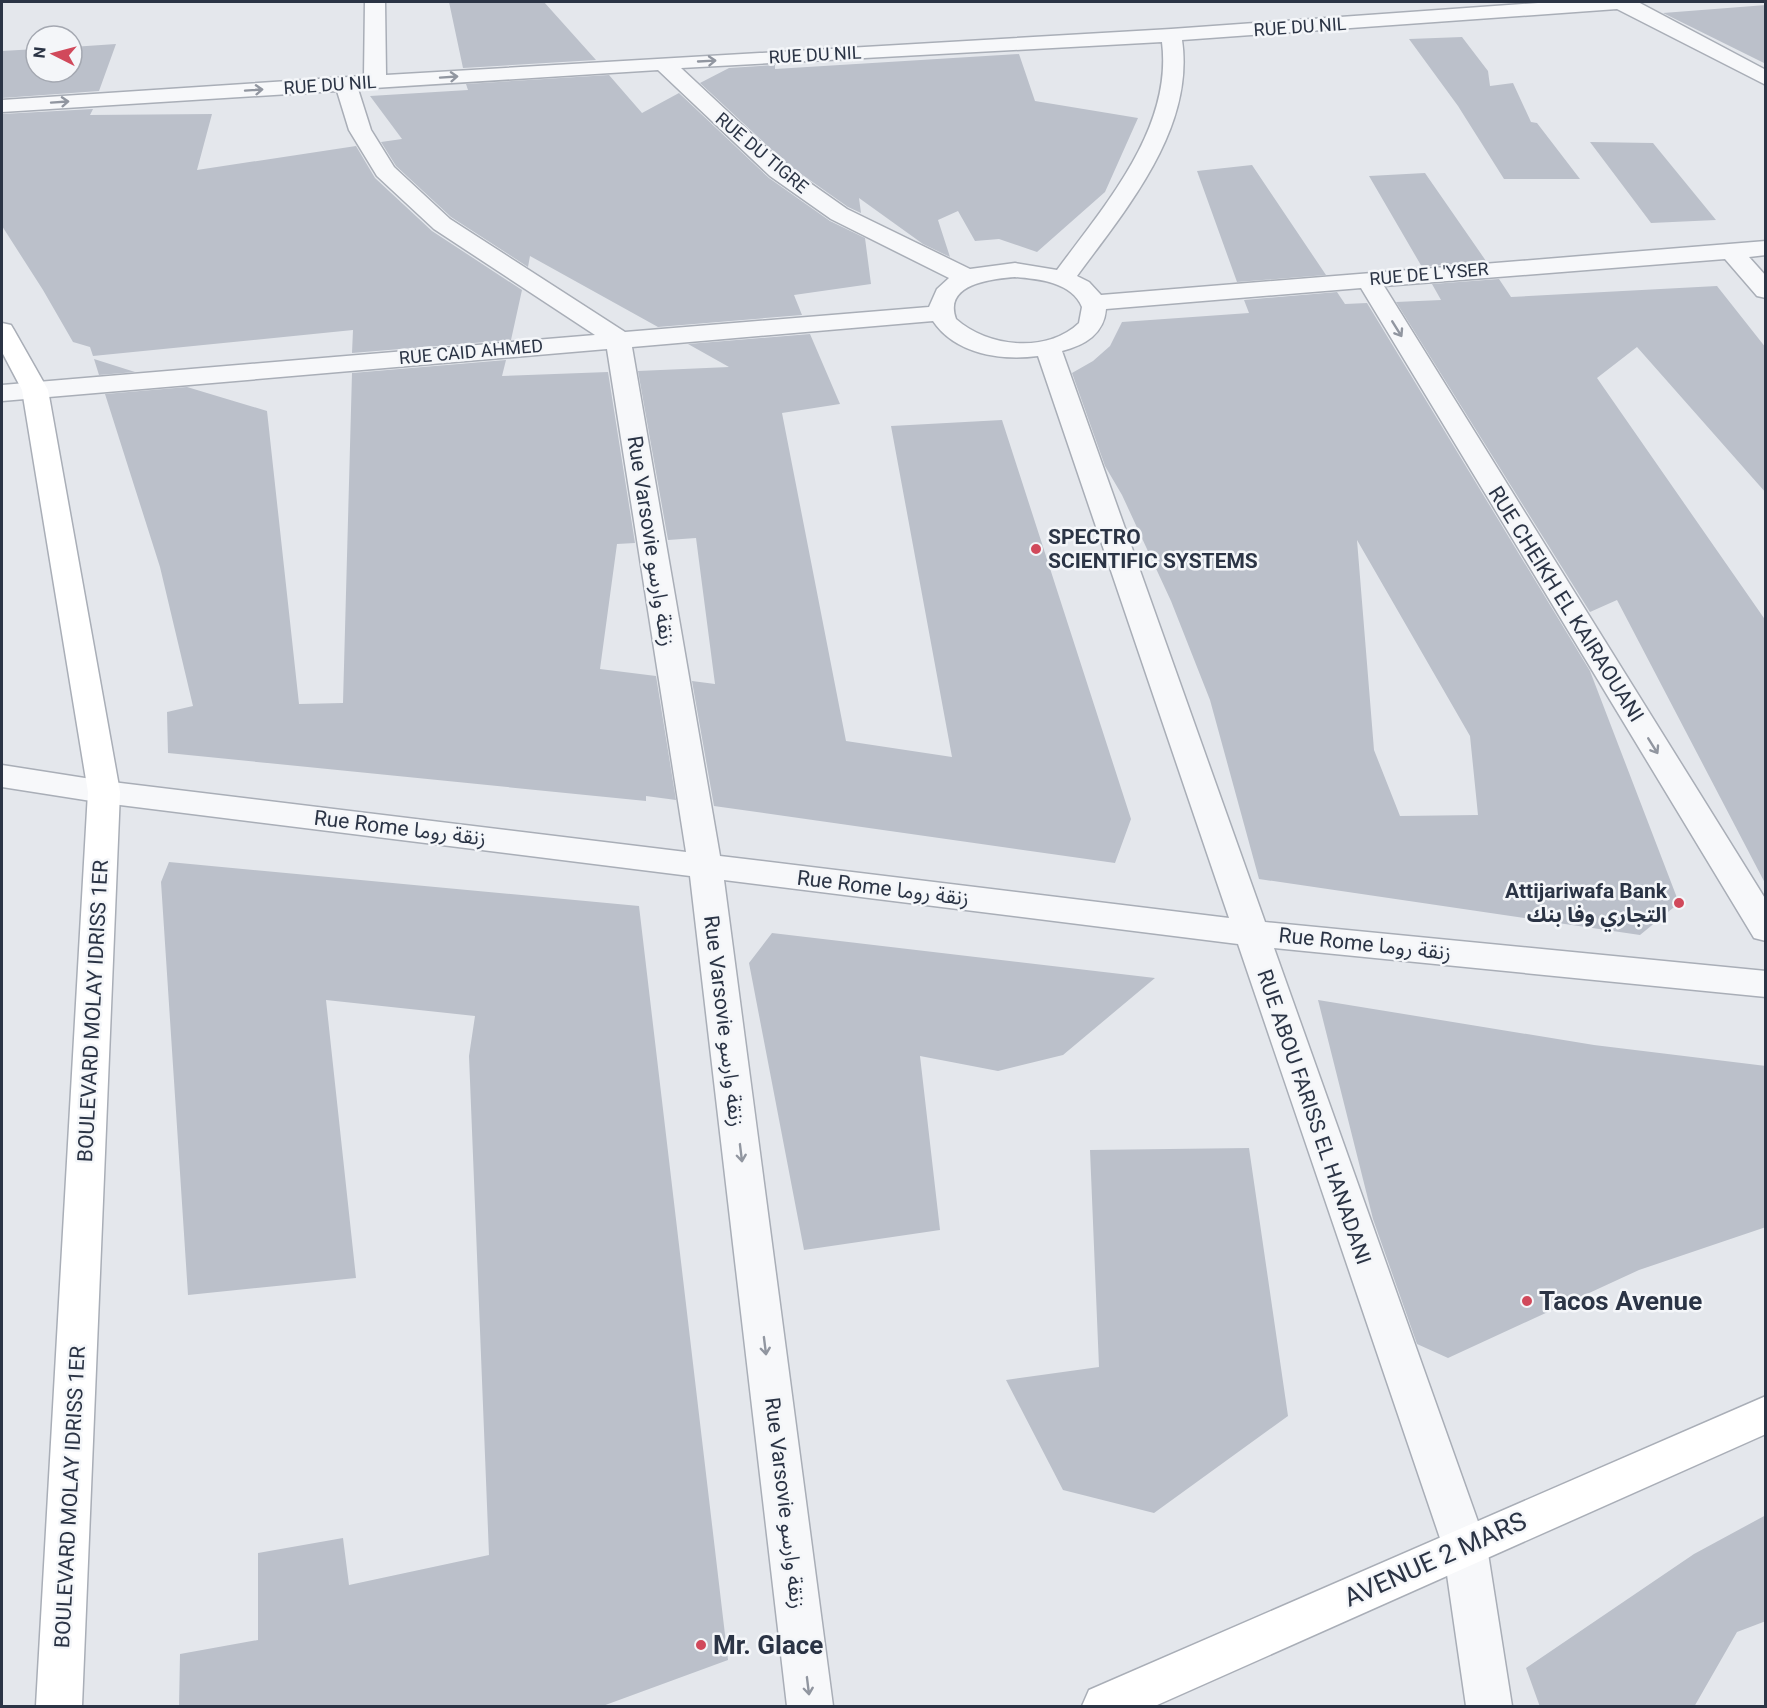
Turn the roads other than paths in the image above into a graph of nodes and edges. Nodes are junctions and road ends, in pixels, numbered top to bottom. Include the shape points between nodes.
1 (375, 2) edge
2 (1620, 2) edge
3 (1629, 2) edge
4 (1171, 35) junction
5 (663, 63) junction
6 (1766, 79) edge
7 (375, 82) junction
8 (346, 84) junction
9 (2, 106) edge
10 (1766, 248) edge
11 (1730, 250) junction
12 (969, 278) junction
13 (1063, 278) junction
14 (1366, 279) junction
15 (1766, 291) edge
16 (1093, 303) junction
17 (942, 313) junction
18 (2, 330) edge
19 (618, 339) junction
20 (1048, 347) junction
21 (18, 392) edge
22 (2, 776) edge
23 (104, 792) junction
24 (705, 866) junction
25 (1766, 929) edge
26 (1250, 933) junction
27 (1766, 984) edge
28 (1766, 1414) edge
29 (1464, 1546) junction
30 (59, 1707) edge
31 (810, 1707) edge
32 (1106, 1707) edge
33 (1489, 1707) edge

1 - 7 street
2 - 3 street, RUE DU NIL
2 - 4 street, RUE DU NIL
2 - 6 street
5 -> 4 street, RUE DU NIL
4 - 13 street via 1174,69 1166,107 1150,146 1118,202
7 -> 5 street, RUE DU NIL
5 - 12 street, RUE DU TIGRE via 777,171 839,214
7 - 8 street, RUE DU NIL
9 -> 8 street, RUE DU NIL
8 - 19 street via 360,130 385,171 442,224
10 - 11 street, RUE DE L'YSER
11 - 14 street, RUE DE L'YSER
11 - 15 street
12 - 13 street via 1015,270
12 - 17 street via 946,293
13 - 16 street via 1085,292
14 - 16 street, RUE DE L'YSER
14 -> 25 street, RUE CHEIKH EL KAIRAOUANI
16 - 20 street via 1094,317 1086,330
17 - 19 street, RUE CAID AHMED
17 - 20 street via 953,330 979,343 1013,350
18 - 21 street, BOULEVARD MOLAY IDRISS 1ER
19 - 21 street, RUE CAID AHMED
19 - 24 street, Rue Varsovie زنقة وارسو
20 - 26 street, RUE ABOU FARISS EL HANADANI
21 - 23 street, BOULEVARD MOLAY IDRISS 1ER
22 - 23 street, Rue Rome زنقة روما
23 - 24 street, Rue Rome زنقة روما
23 - 30 street, BOULEVARD MOLAY IDRISS 1ER
24 - 26 street, Rue Rome زنقة روما
24 -> 31 street, Rue Varsovie زنقة وارسو
26 - 27 street, Rue Rome زنقة روما
26 - 29 street, RUE ABOU FARISS EL HANADANI
28 - 29 street, AVENUE 2 MARS
29 - 32 street, AVENUE 2 MARS
29 - 33 street, RUE ABOU FARISS EL HANADANI

